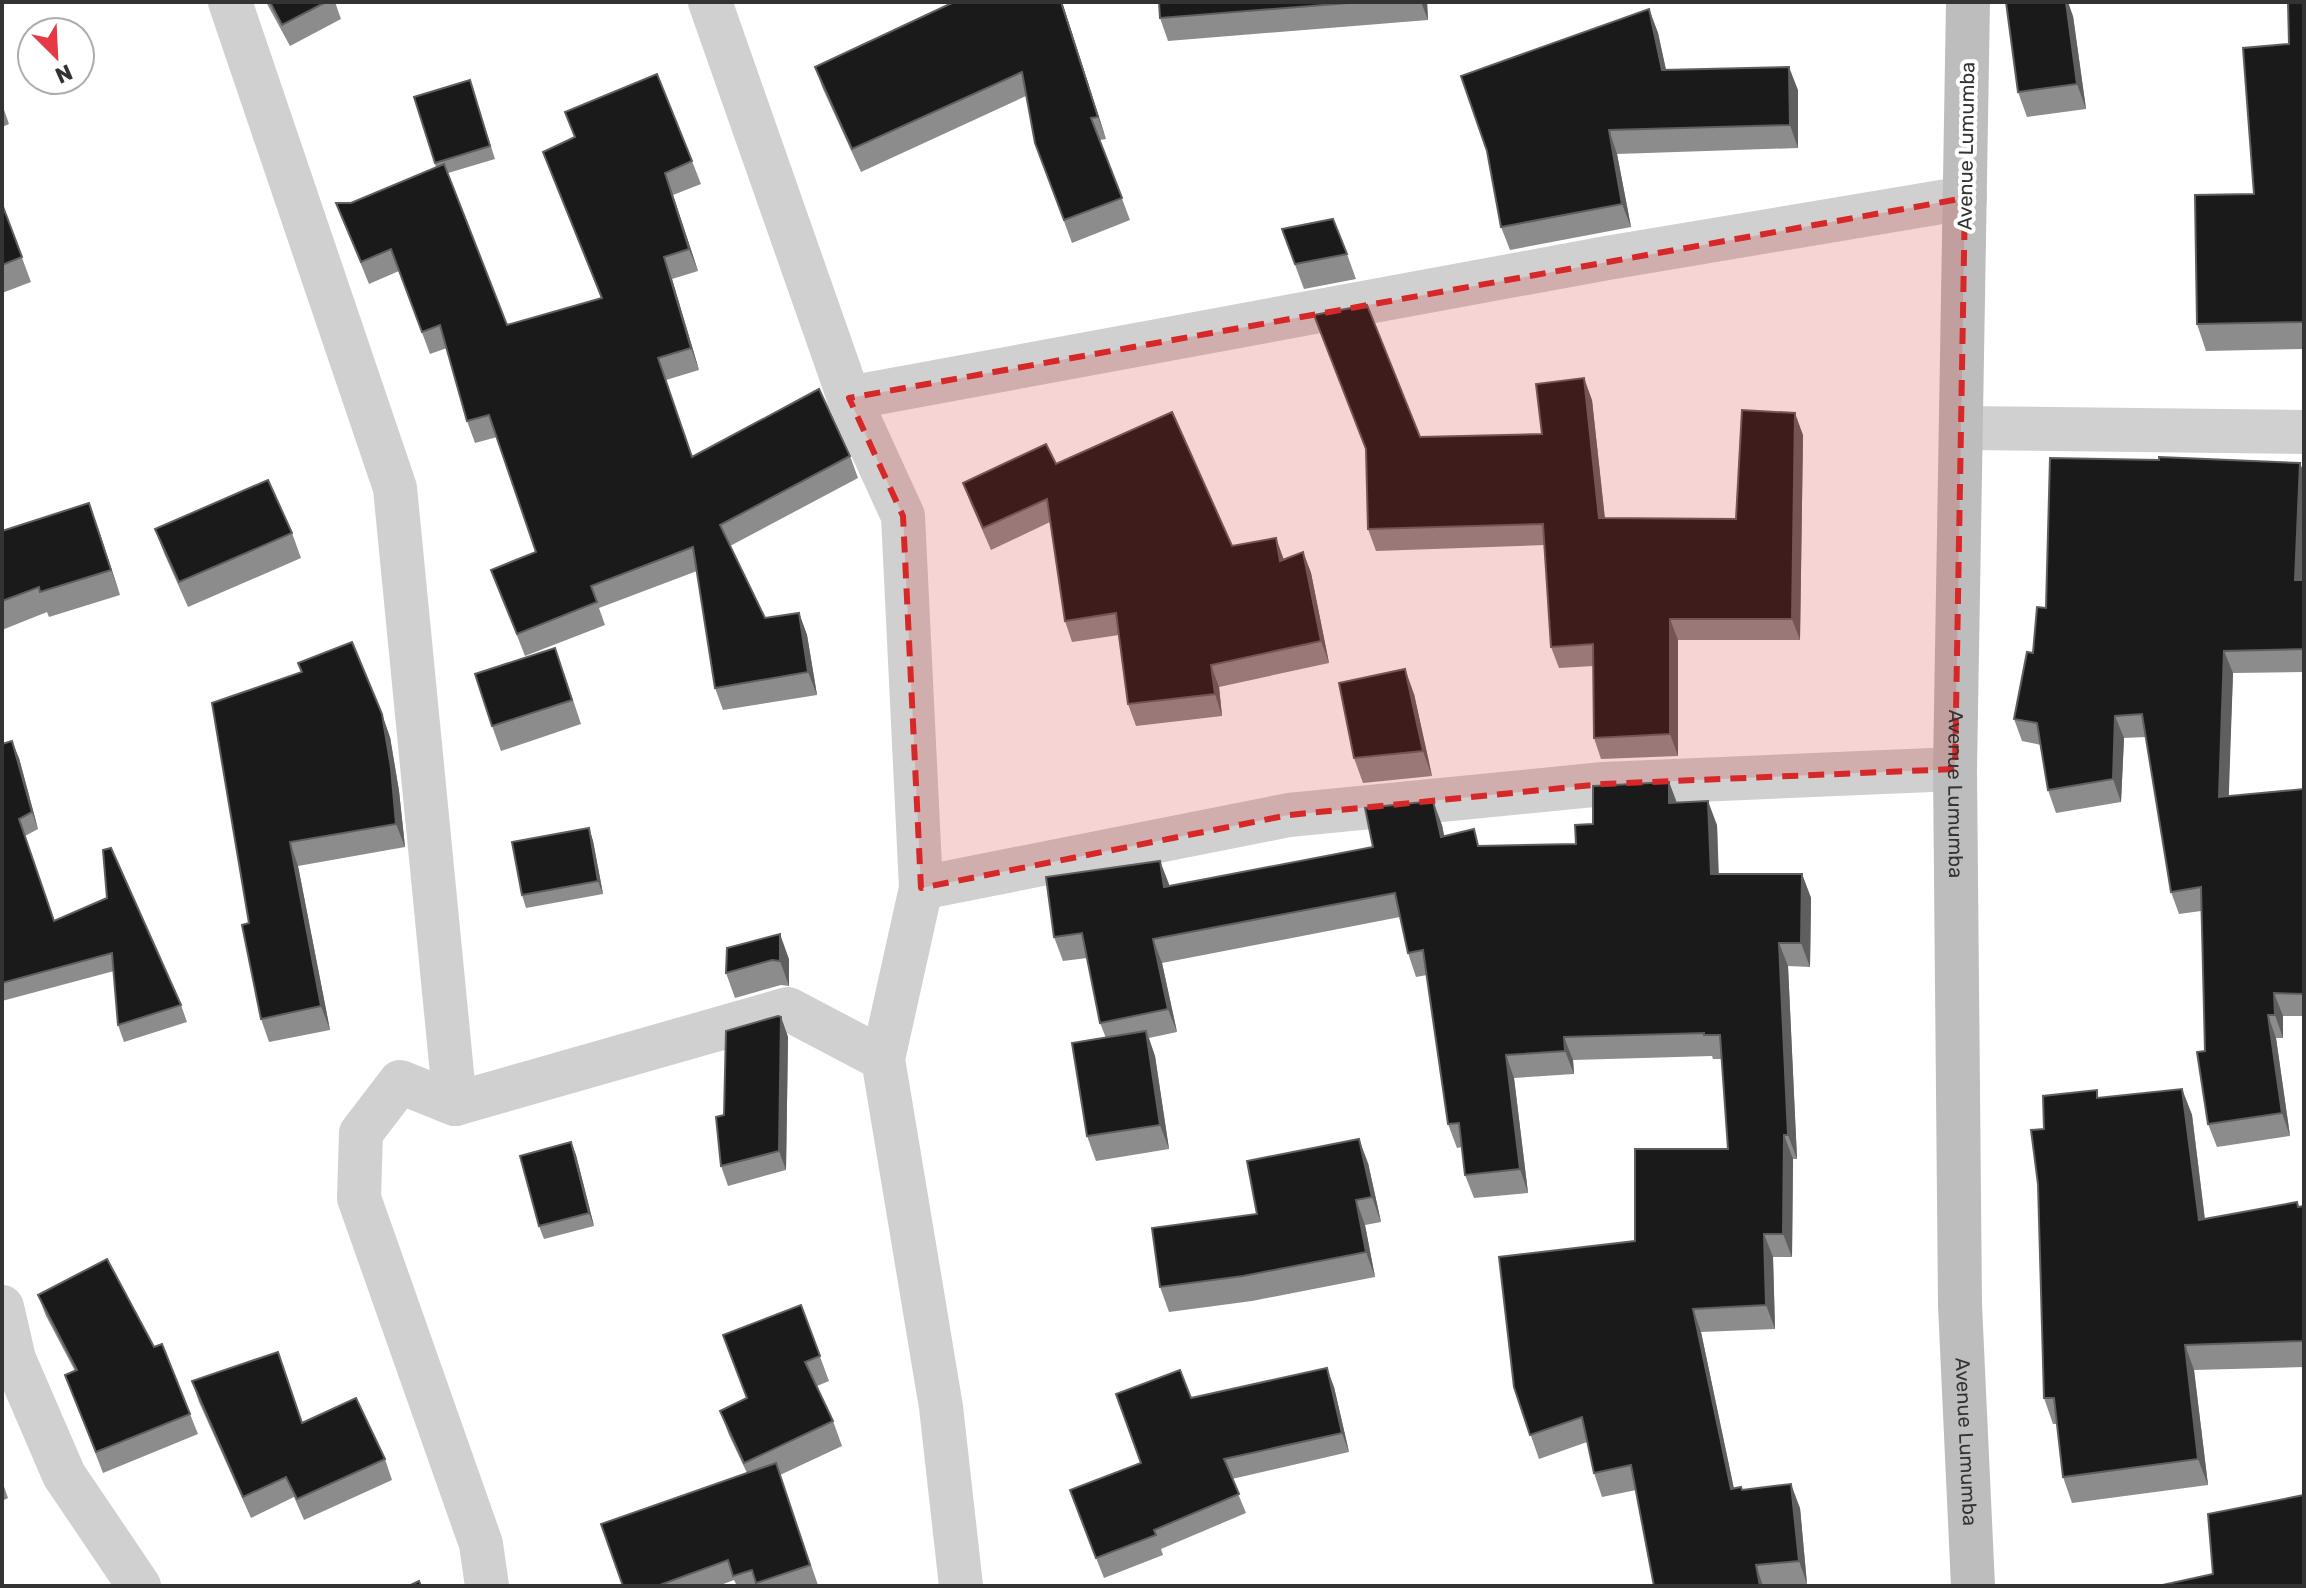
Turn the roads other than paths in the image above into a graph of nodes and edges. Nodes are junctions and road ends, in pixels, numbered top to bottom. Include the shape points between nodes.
1 (230, 2) edge
2 (710, 2) edge
3 (1968, 2) edge
4 (1965, 198) junction
5 (849, 398) junction
6 (1961, 428) junction
7 (2304, 432) edge
8 (1955, 769) junction
9 (921, 888) junction
10 (883, 1059) junction
11 (455, 1104) junction
12 (2, 1307) edge
13 (139, 1586) edge
14 (487, 1586) edge
15 (961, 1586) edge
16 (1973, 1586) edge

1 - 11 street via 395,488
2 - 5 street
3 - 4 main road, Avenue Lumumba
4 - 5 street via 1607,258
4 - 6 main road, Avenue Lumumba
5 - 9 street via 903,516
6 - 7 street
6 - 8 main road, Avenue Lumumba
8 - 9 street via 1603,784 1289,815
8 - 16 main road, Avenue Lumumba via 1960,1305
9 - 10 street
10 - 11 street via 788,1009
10 - 15 street via 941,1407
11 - 14 street via 400,1082 361,1133 359,1198 481,1544
12 - 13 street via 14,1359 64,1475

